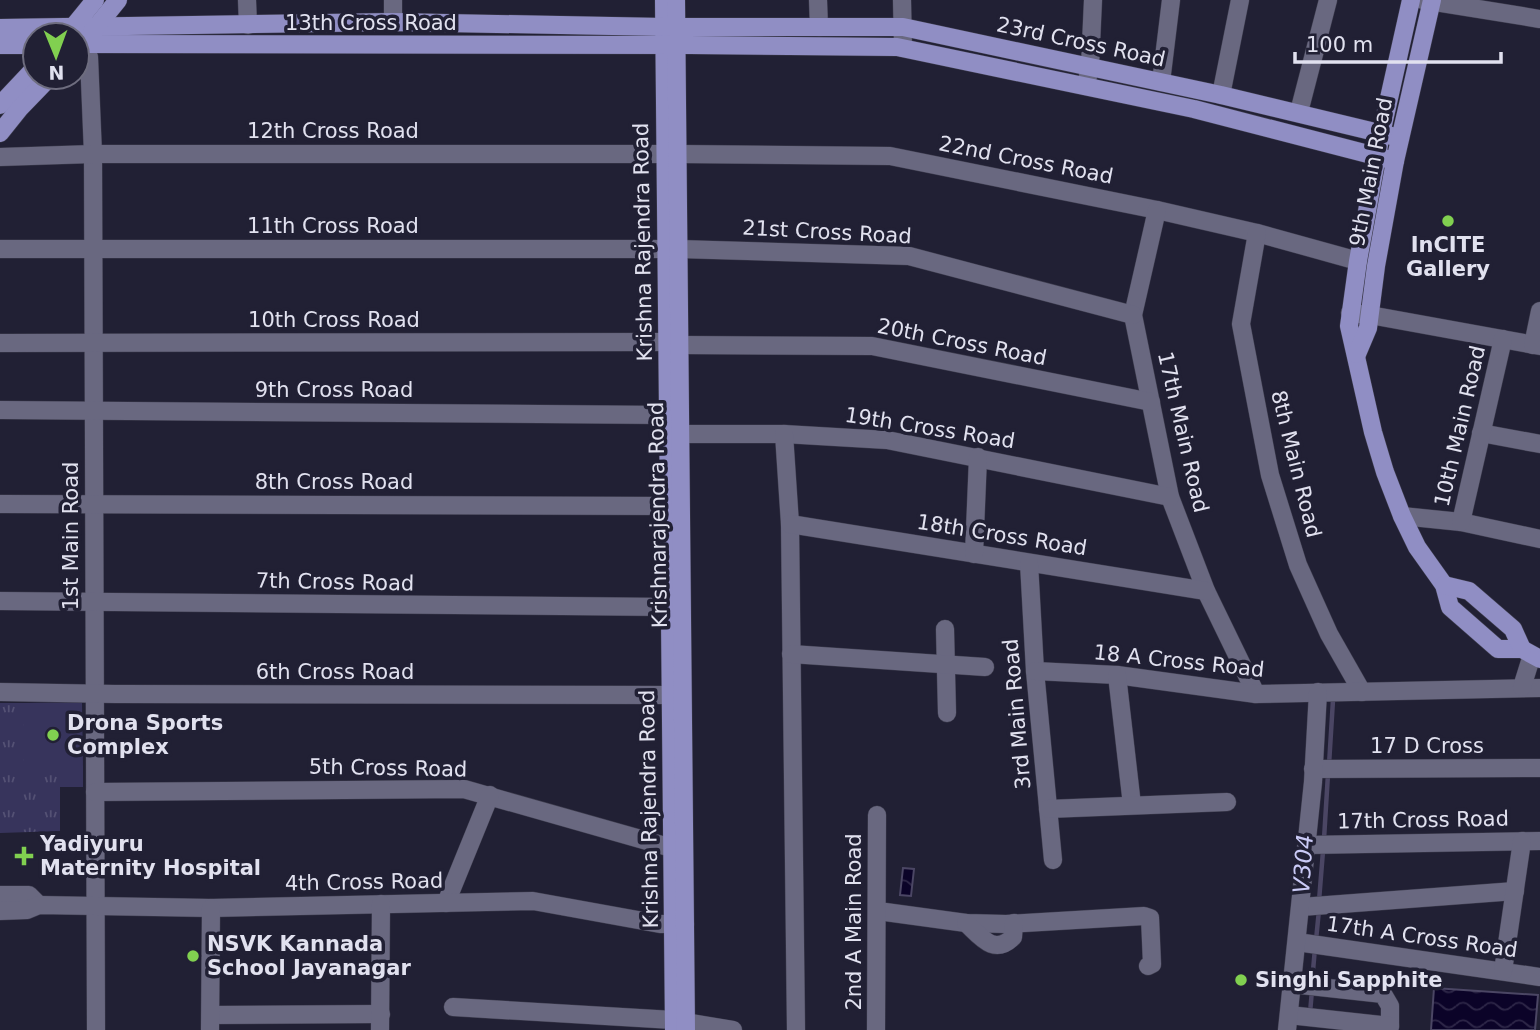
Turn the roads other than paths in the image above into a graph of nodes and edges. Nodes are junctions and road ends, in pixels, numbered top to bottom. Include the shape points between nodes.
1 (95, 0) edge
2 (117, 0) edge
3 (247, 0) edge
4 (393, 0) edge
5 (664, 0) edge
6 (676, 0) edge
7 (818, 0) edge
8 (902, 0) edge
9 (1093, 0) edge
10 (1171, 0) edge
11 (1240, 0) edge
12 (1328, 0) edge
13 (1411, 0) edge
14 (1429, 0) edge
15 (1540, 19) edge
16 (84, 21) edge
17 (393, 22) junction
18 (248, 25) junction
19 (819, 27) junction
20 (903, 27) junction
21 (0, 28) edge
22 (95, 28) junction
23 (91, 30) edge
24 (21, 31) edge
25 (670, 35) junction
26 (91, 40) edge
27 (0, 45) edge
28 (21, 45) edge
29 (903, 48) junction
30 (1090, 66) junction
31 (1161, 82) junction
32 (21, 83) edge
33 (1086, 86) junction
34 (36, 91) edge
35 (90, 91) edge
36 (1221, 95) junction
37 (0, 105) edge
38 (1299, 112) junction
39 (0, 133) edge
40 (1381, 134) junction
41 (1400, 138) junction
42 (93, 154) junction
43 (671, 154) junction
44 (1378, 155) junction
45 (0, 157) edge
46 (1395, 160) junction
47 (1157, 210) junction
48 (1257, 233) junction
49 (0, 249) edge
50 (93, 249) junction
51 (672, 249) junction
52 (1358, 261) junction
53 (1540, 311) edge
54 (1350, 313) junction
55 (1133, 315) junction
56 (1370, 315) junction
57 (1503, 339) junction
58 (0, 343) edge
59 (93, 343) junction
60 (673, 344) junction
61 (1537, 345) edge
62 (1357, 354) junction
63 (1151, 402) junction
64 (0, 410) edge
65 (93, 410) junction
66 (668, 415) junction
67 (783, 433) junction
68 (1481, 433) junction
69 (680, 434) junction
70 (1540, 444) edge
71 (978, 457) junction
72 (1170, 497) junction
73 (0, 504) edge
74 (94, 504) junction
75 (668, 506) junction
76 (1402, 516) junction
77 (1461, 522) junction
78 (790, 524) junction
79 (1540, 539) edge
80 (974, 554) junction
81 (1029, 563) junction
82 (1444, 585) junction
83 (1206, 591) junction
84 (0, 601) edge
85 (94, 602) junction
86 (670, 607) junction
87 (945, 629) dead end
88 (791, 654) junction
89 (1531, 654) edge
90 (946, 664) junction
91 (985, 667) dead end
92 (1035, 671) junction
93 (1117, 675) junction
94 (1521, 687) junction
95 (1540, 688) edge
96 (0, 692) edge
97 (1318, 692) junction
98 (1362, 692) junction
99 (95, 694) junction
100 (1256, 694) junction
101 (670, 695) junction
102 (947, 713) dead end
103 (1540, 768) edge
104 (1313, 769) junction
105 (95, 792) junction
106 (490, 795) junction
107 (1227, 802) dead end
108 (1132, 805) junction
109 (1048, 810) junction
110 (877, 815) dead end
111 (1531, 841) edge
112 (1318, 845) junction
113 (672, 848) junction
114 (1053, 860) dead end
115 (1515, 891) junction
116 (0, 895) edge
117 (446, 903) junction
118 (381, 904) junction
119 (39, 905) junction
120 (95, 905) junction
121 (1301, 907) junction
122 (211, 908) junction
123 (0, 911) edge
124 (878, 911) junction
125 (679, 924) junction
126 (1297, 942) junction
127 (1148, 966) dead end
128 (1503, 971) junction
129 (1540, 976) edge
130 (1292, 984) junction
131 (453, 1007) dead end
132 (211, 1022) edge
133 (380, 1022) edge
134 (1288, 1023) edge
135 (680, 1025) edge
136 (1390, 1028) edge
137 (96, 1030) edge
138 (733, 1030) edge
139 (796, 1030) edge
140 (876, 1030) edge

1 - 16 main road
2 - 22 main road
3 - 18 street
4 - 17 street
5 - 25 main road, Krishna Rajendra Road
6 - 25 main road
7 - 19 street
8 - 20 street
9 - 30 street
10 - 31 street
11 - 36 street
12 - 38 street
13 - 40 main road, 9th Main Road
14 - 15 street
14 - 41 main road, 9th Main Road
17 - 18 main road, 13th Cross Road
17 - 25 main road, 13th Cross Road
18 - 22 main road, 13th Cross Road
19 - 20 main road, 23rd Cross Road
19 - 25 main road, 23rd Cross Road
20 - 29 street
20 - 30 main road, 23rd Cross Road
21 - 24 main road
22 - 23 main road, 13th Cross Road
25 - 26 main road, 13th Cross Road
25 - 29 main road, 23rd Cross Road
25 - 43 main road, Krishna Rajendra Road
27 - 28 main road
29 - 33 main road, 23rd Cross Road
30 - 31 main road, 23rd Cross Road
30 - 33 street
31 - 36 main road, 23rd Cross Road
32 - 37 main road
33 - 44 main road, 23rd Cross Road
34 - 39 main road
35 - 42 street, 1st Main Road
36 - 38 main road, 23rd Cross Road
38 - 40 main road, 23rd Cross Road
40 - 41 main road, 23rd Cross Road
40 - 44 main road, 9th Main Road
41 - 46 main road, 9th Main Road
42 - 43 street, 12th Cross Road
42 - 45 street, 12th Cross Road
42 - 50 street, 1st Main Road
43 - 47 street, 22nd Cross Road via 890,156
43 - 51 main road, Krishna Rajendra Road
44 - 46 main road, 23rd Cross Road
44 - 52 main road, 9th Main Road
46 - 56 main road, 9th Main Road
47 - 48 street, 22nd Cross Road
47 - 55 street, 17th Main Road
48 - 52 street, 22nd Cross Road
48 - 98 street, 8th Main Road via 1241,324 1270,475 1298,565
49 - 50 street, 11th Cross Road
50 - 51 street, 11th Cross Road
50 - 59 street, 1st Main Road
51 - 55 street, 21st Cross Road via 909,256
51 - 60 main road, Krishna Rajendra Road
52 - 54 main road, 9th Main Road
53 - 61 street
54 - 56 street
54 - 62 main road, 9th Main Road
55 - 63 street, 17th Main Road
56 - 57 street
56 - 62 main road, 9th Main Road
57 - 61 street
57 - 68 street, 10th Main Road
58 - 59 street, 10th Cross Road
59 - 60 street, 10th Cross Road
59 - 65 street, 1st Main Road
60 - 63 street, 20th Cross Road via 872,346
60 - 66 main road, Krishna Rajendra Road
60 - 69 main road, Krishnarajendra Road
62 - 76 main road, 9th Main Road via 1373,432
63 - 72 street, 17th Main Road
64 - 65 street, 9th Cross Road
65 - 66 street, 9th Cross Road
65 - 74 street, 1st Main Road
66 - 75 main road, Krishna Rajendra Road
67 - 69 street, 19th Cross Road
67 - 71 street, 19th Cross Road via 887,440
67 - 78 street
68 - 70 street
68 - 77 street, 10th Main Road
69 - 125 main road, Krishnarajendra Road
71 - 72 street, 19th Cross Road
71 - 80 street
72 - 83 street, 17th Main Road
73 - 74 street, 8th Cross Road
74 - 75 street, 8th Cross Road
74 - 85 street, 1st Main Road
75 - 86 main road, Krishna Rajendra Road
76 - 77 street
76 - 82 main road, 9th Main Road
77 - 79 street
78 - 80 street, 18th Cross Road
78 - 88 street
80 - 81 street, 18th Cross Road
81 - 83 street, 18th Cross Road
81 - 92 street, 3rd Main Road
82 - 89 main road via 1469,592 1513,629
82 - 89 main road, 9th Main Road via 1450,607 1498,649
83 - 100 street, 17th Main Road
84 - 85 street, 7th Cross Road
85 - 86 street, 7th Cross Road
85 - 99 street, 1st Main Road
86 - 101 main road, Krishna Rajendra Road
87 - 90 street
88 - 90 street
88 - 139 street
89 - 94 street
90 - 91 street
90 - 102 street
92 - 93 street, 18 A Cross Road
92 - 109 street, 3rd Main Road
93 - 100 street, 18 A Cross Road
93 - 108 street
94 - 95 street, 18 A Cross Road
94 - 98 street, 18 A Cross Road
96 - 99 street, 6th Cross Road
97 - 98 street, 18 A Cross Road
97 - 100 street, 18 A Cross Road
97 - 104 street
99 - 101 street, 6th Cross Road
99 - 105 street, 1st Main Road
101 - 113 main road, Krishna Rajendra Road
103 - 104 street, 17 D Cross
104 - 112 street
105 - 106 street, 5th Cross Road via 464,789
105 - 120 street, 1st Main Road
106 - 113 street, 5th Cross Road
106 - 117 street
107 - 108 street
108 - 109 street
109 - 114 street, 3rd Main Road
110 - 124 street, 2nd A Main Road
111 - 112 street, 17th Cross Road
111 - 115 street
112 - 121 street
113 - 125 main road, Krishna Rajendra Road
115 - 121 street
115 - 128 street
116 - 119 street via 29,895
117 - 118 street, 4th Cross Road
117 - 125 street, 4th Cross Road via 533,901
118 - 122 street, 4th Cross Road
118 - 133 street
119 - 120 street, 4th Cross Road
119 - 123 street, 4th Cross Road
120 - 122 street, 4th Cross Road
120 - 137 street, 1st Main Road
121 - 126 street
122 - 132 street
124 - 127 street via 966,923 1144,916 1150,918 1152,964
124 - 140 street, 2nd A Main Road
125 - 135 main road, Krishna Rajendra Road
126 - 128 street, 17th A Cross Road
126 - 130 street
128 - 129 street, 17th A Cross Road
130 - 134 street
130 - 136 street via 1383,994 1391,1006
131 - 135 street
132 - 133 street
134 - 136 street
135 - 138 street

